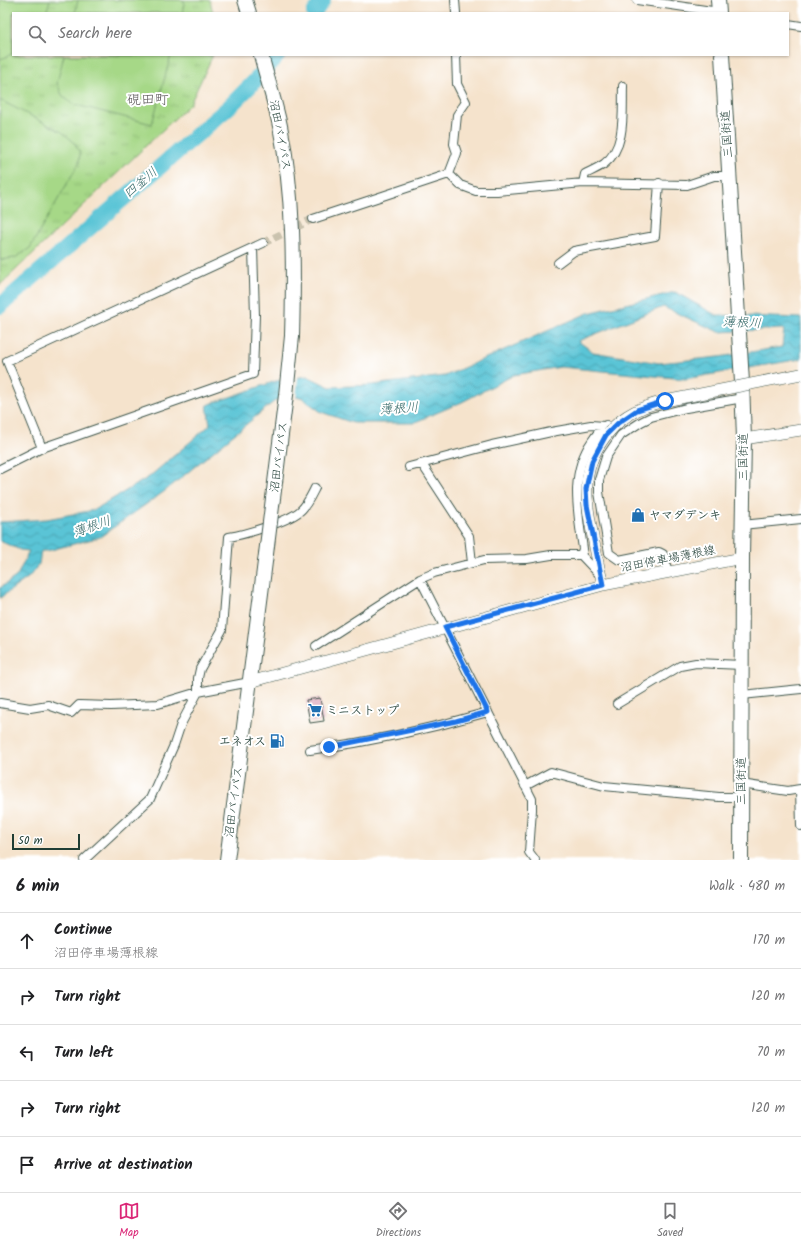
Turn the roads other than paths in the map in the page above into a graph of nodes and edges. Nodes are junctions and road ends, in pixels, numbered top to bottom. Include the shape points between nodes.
1 (455, 0) edge
2 (637, 0) edge
3 (719, 8) edge
4 (456, 12) edge
5 (789, 24) edge
6 (801, 26) edge
7 (261, 56) edge
8 (456, 56) edge
9 (722, 56) edge
10 (623, 86) dead end
11 (449, 174) junction
12 (729, 176) junction
13 (583, 183) junction
14 (659, 183) junction
15 (313, 219) tunnel mouth
16 (263, 243) tunnel mouth
17 (252, 248) junction
18 (558, 263) dead end
19 (801, 374) edge
20 (743, 398) junction
21 (641, 422) junction
22 (606, 429) junction
23 (801, 430) edge
24 (744, 439) junction
25 (42, 448) junction
26 (422, 464) junction
27 (409, 467) dead end
28 (0, 470) edge
29 (315, 488) dead end
30 (801, 519) edge
31 (742, 525) junction
32 (581, 554) junction
33 (742, 558) junction
34 (472, 563) junction
35 (668, 572) junction
36 (420, 579) junction
37 (602, 580) junction
38 (445, 627) junction
39 (316, 646) dead end
40 (742, 665) junction
41 (250, 682) junction
42 (801, 689) edge
43 (198, 692) junction
44 (742, 695) junction
45 (0, 703) edge
46 (617, 704) dead end
47 (488, 712) junction
48 (310, 750) dead end
49 (525, 786) junction
50 (741, 790) junction
51 (801, 826) edge
52 (84, 860) edge
53 (227, 860) edge
54 (535, 860) edge
55 (741, 860) edge

1 - 4 street
2 - 3 street
5 - 6 street
7 - 41 highway, 沼田バイパス, bridge via 280,126 288,179 293,263 292,336
8 - 11 street via 456,84 466,102 457,115 454,144 457,153
9 - 12 highway, 三国街道
10 - 13 street via 621,135 615,153 604,164 585,174
11 - 13 street via 460,185 476,191
11 - 15 street
12 - 14 street via 714,176 687,185
12 - 20 highway, 三国街道
13 - 14 street
14 - 18 street via 655,236 574,251
16 - 17 street
17 - 25 street via 255,315 253,374
17 - 25 street via 7,361
19 - 22 main road, bridge via 665,401 644,407
20 - 21 street via 686,408
20 - 24 highway, 三国街道
21 - 22 street via 608,423
21 - 35 street via 621,435 613,446 606,457 600,480 599,492 609,553 619,560 659,552 663,554
22 - 26 street via 592,425 551,432
22 - 32 street via 588,446 576,482 583,549
22 - 37 main road via 592,461 586,489
23 - 24 main road
24 - 31 highway, 三国街道
25 - 28 street
26 - 27 street
26 - 34 street via 468,536
29 - 43 street via 305,506 298,512 249,533 229,537 222,630 200,670
30 - 31 street
31 - 33 highway, 三国街道
32 - 34 street via 484,560
32 - 37 street
33 - 35 main road, 沼田停車場薄根線
33 - 40 highway, 三国街道
34 - 36 street
35 - 37 main road, 沼田停車場薄根線
36 - 38 street
36 - 39 street
37 - 38 main road, 沼田停車場薄根線
38 - 41 main road, 沼田停車場薄根線
38 - 47 street
40 - 44 highway, 三国街道
40 - 46 street via 696,663 680,666
41 - 43 street
41 - 53 highway, 沼田バイパス
42 - 44 street
43 - 45 street via 158,704 79,705 72,713 48,705 30,708
43 - 52 street via 181,724 150,799
44 - 50 highway, 三国街道
47 - 48 street via 384,737
47 - 49 street
49 - 50 street via 551,772 604,786 719,797
49 - 54 street via 532,799 530,852
50 - 51 street via 800,789
50 - 55 highway, 三国街道

